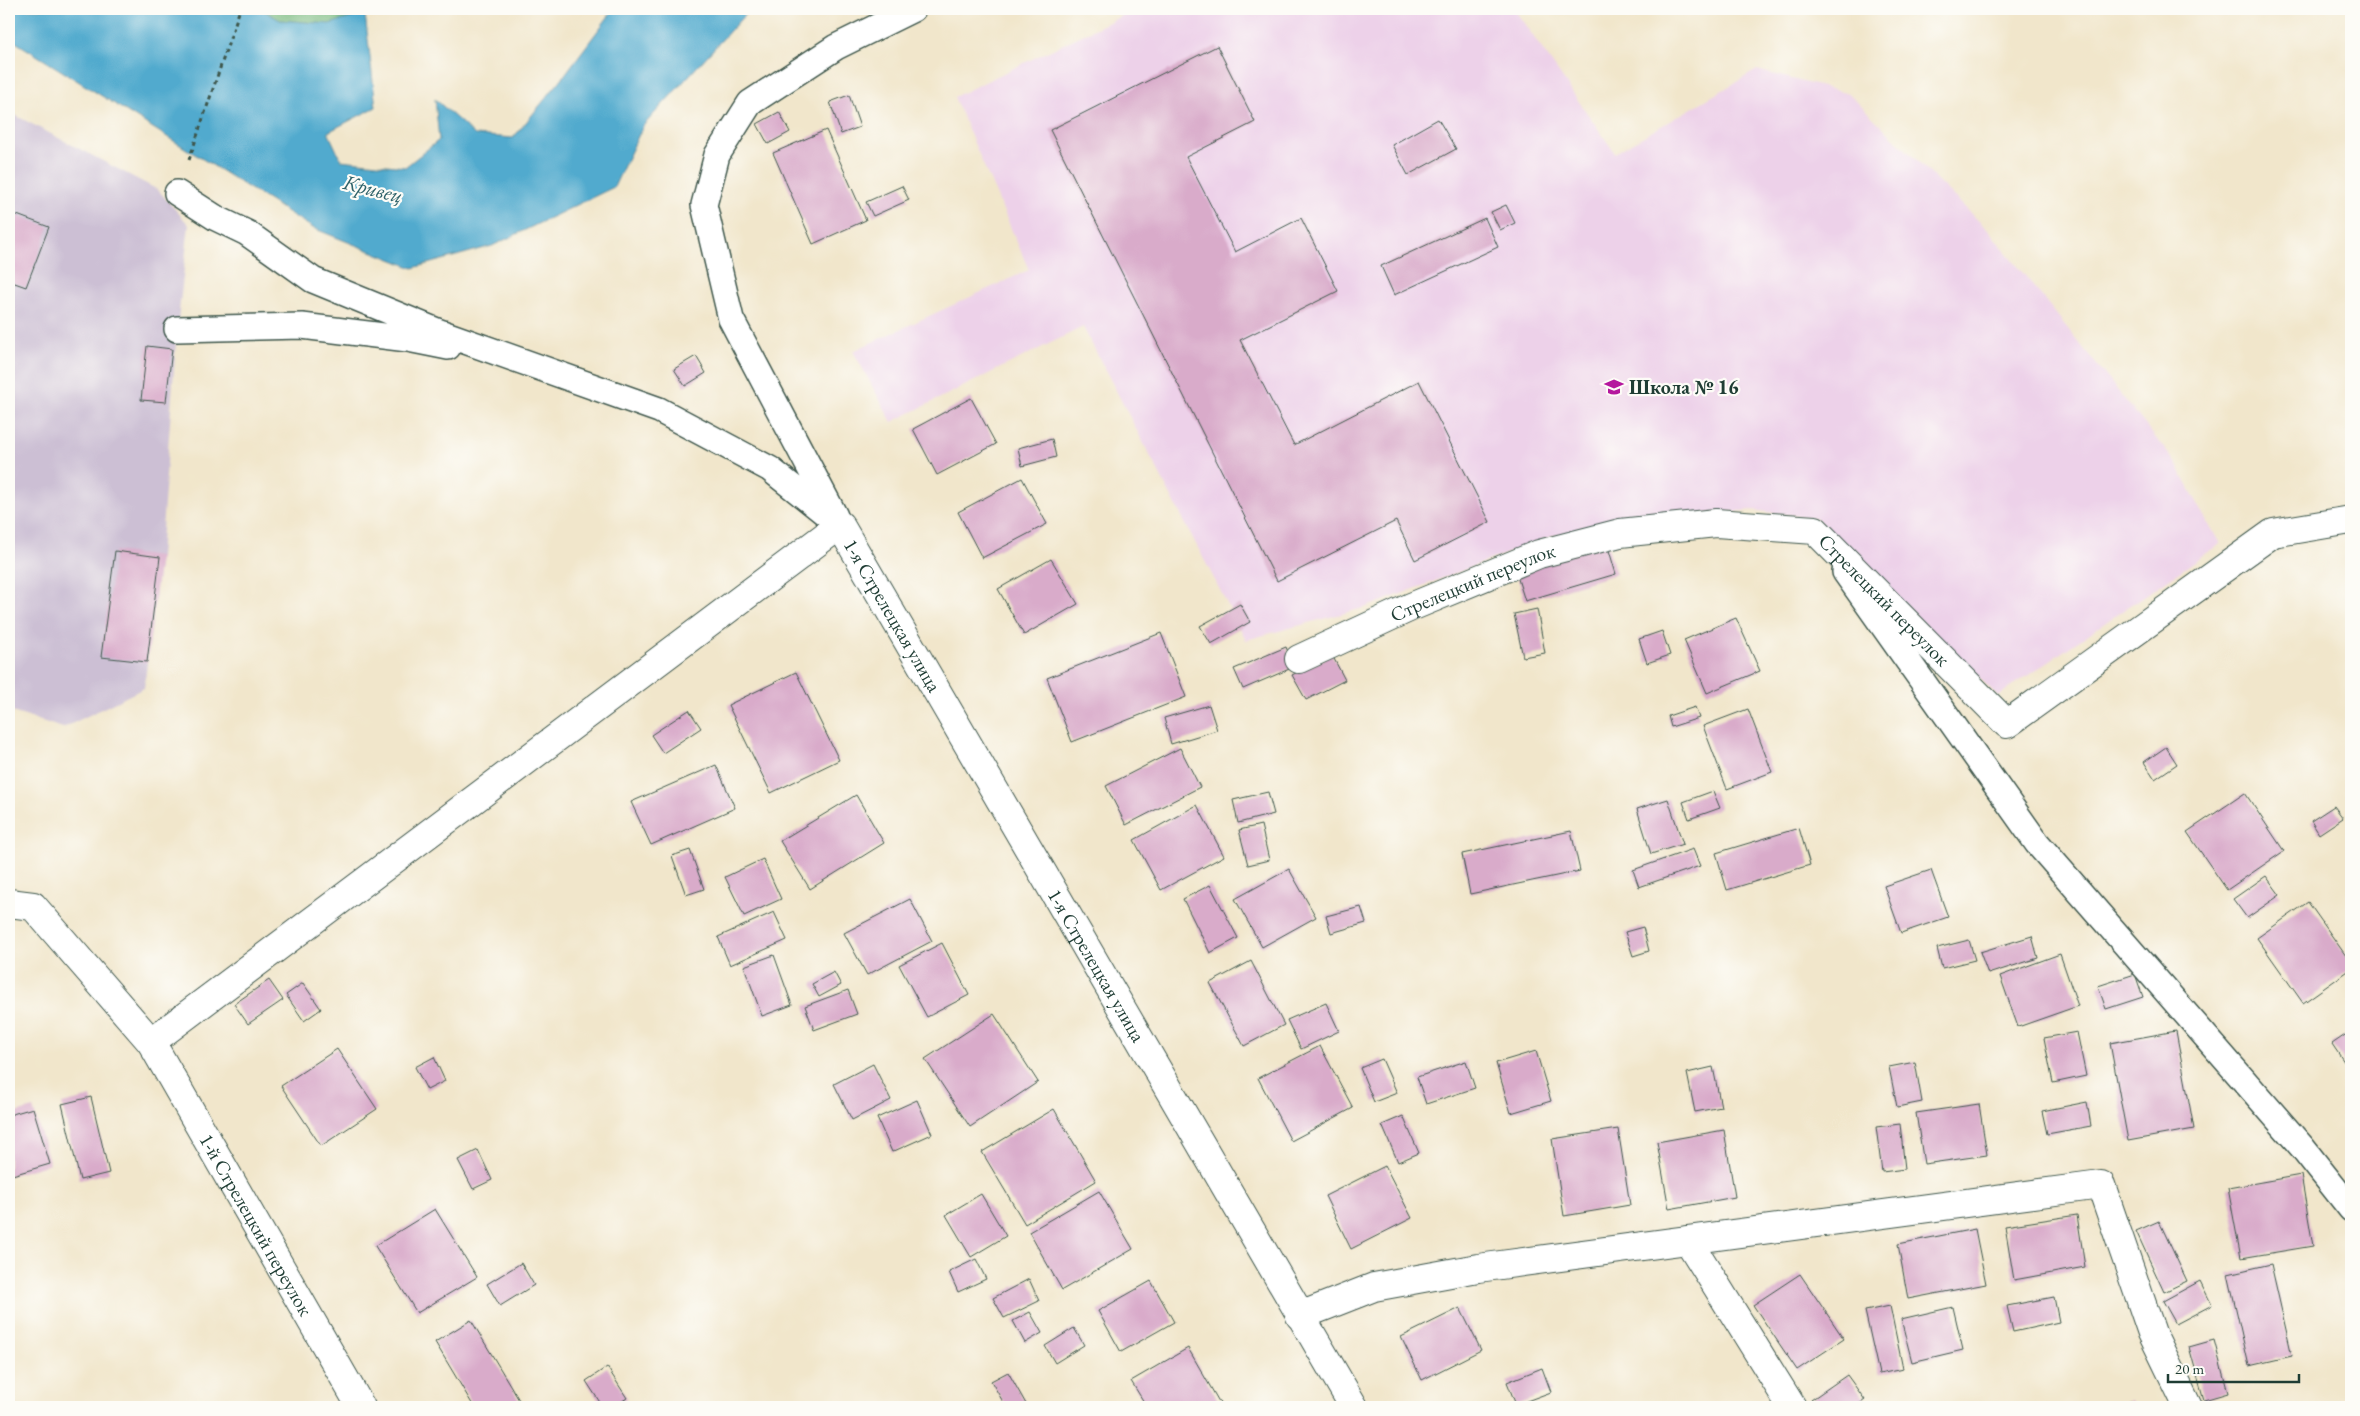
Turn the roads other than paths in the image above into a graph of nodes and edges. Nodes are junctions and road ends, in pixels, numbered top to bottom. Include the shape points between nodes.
1 (913, 9) edge
2 (177, 193) road end
3 (177, 329) dead end
4 (537, 365) junction
5 (2351, 520) edge
6 (840, 525) junction
7 (1815, 530) junction
8 (1299, 659) dead end
9 (9, 903) edge
10 (151, 1042) junction
11 (2351, 1209) edge
12 (1688, 1240) junction
13 (1300, 1316) junction
14 (360, 1407) edge
15 (1354, 1407) edge
16 (1792, 1407) edge
17 (2188, 1407) edge

1 - 6 lane via 836,48 750,103 717,155 704,205 731,319
2 - 4 lane via 247,233 313,280 438,331
3 - 4 lane via 302,326 408,339
4 - 6 lane via 659,410 770,469
5 - 7 street, Стрелецкий переулок via 2274,533 2007,724
6 - 10 street
6 - 13 street, 1-я Стрелецкая улица
7 - 8 street, Стрелецкий переулок via 1716,523 1620,533 1539,554 1411,607
7 - 11 lane via 2037,843 2302,1147
9 - 10 street, 1-й Стрелецкий переулок via 33,906
10 - 14 street, 1-й Стрелецкий переулок
12 - 13 street via 1478,1268 1374,1287
12 - 16 street
12 - 17 street via 2101,1185 2152,1333
13 - 15 street, 1-я Стрелецкая улица

